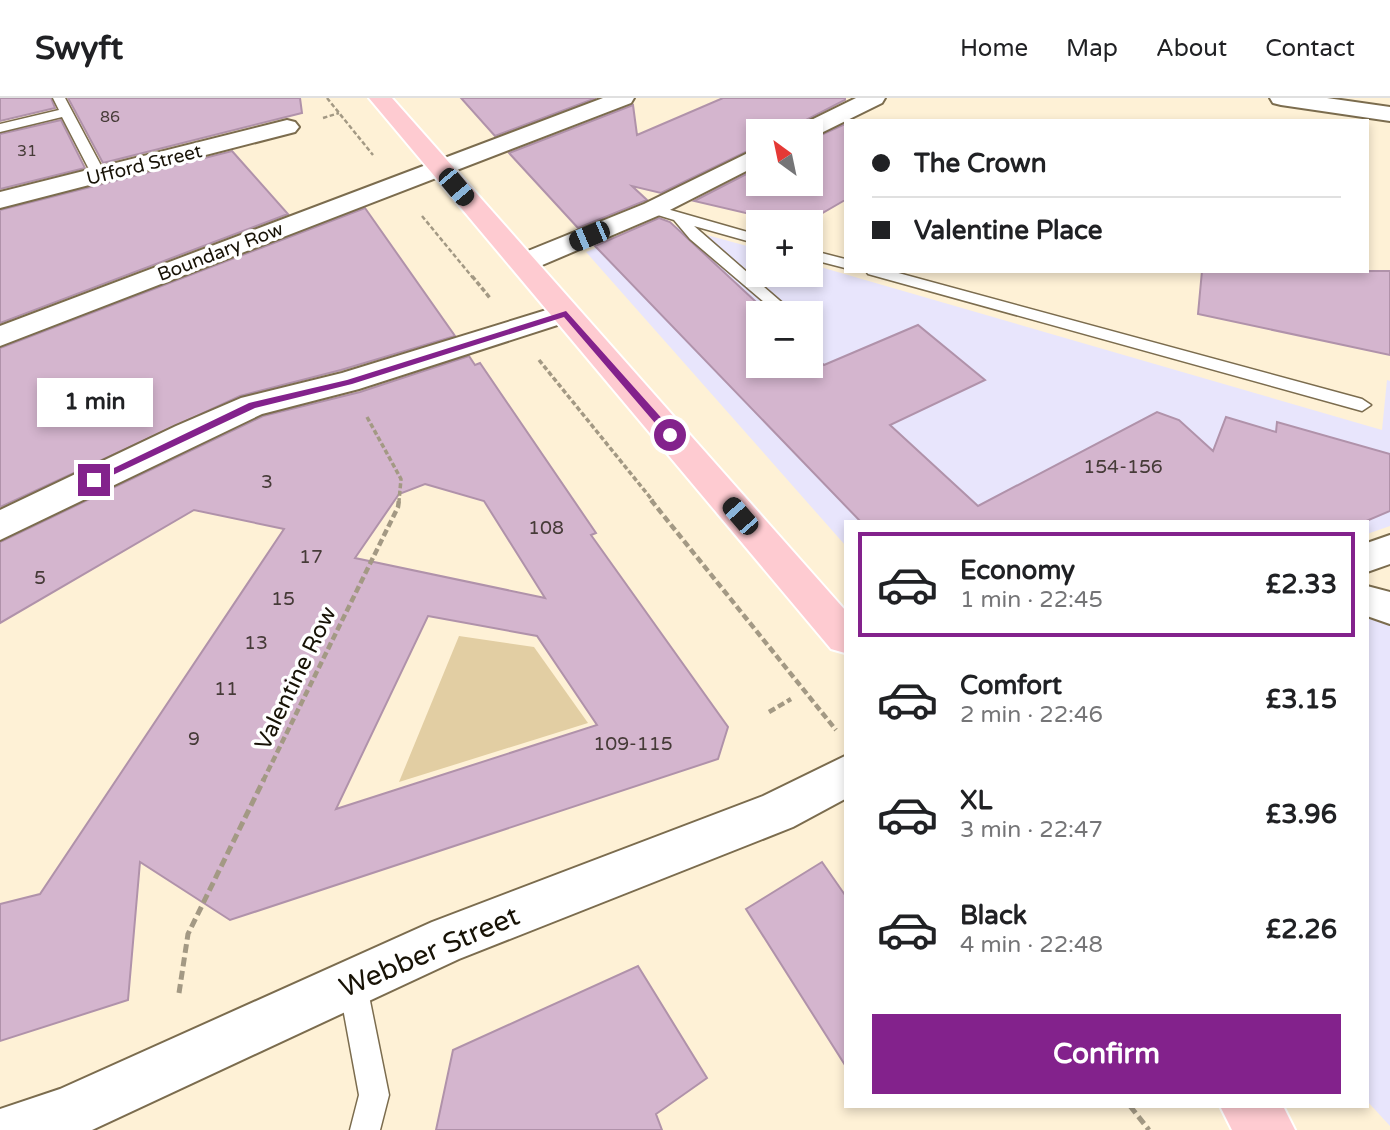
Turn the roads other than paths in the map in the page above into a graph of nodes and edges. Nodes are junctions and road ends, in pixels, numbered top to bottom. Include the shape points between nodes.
1 (59, 98) edge
2 (380, 98) edge
3 (623, 98) edge
4 (874, 98) edge
5 (1281, 98) edge
6 (66, 112) junction
7 (1390, 114) edge
8 (823, 123) edge
9 (287, 127) dead end
10 (0, 128) edge
11 (746, 161) edge
12 (441, 169) junction
13 (99, 175) junction
14 (0, 200) edge
15 (653, 209) junction
16 (681, 219) junction
17 (746, 237) edge
18 (823, 258) edge
19 (523, 263) junction
20 (844, 264) edge
21 (880, 273) edge
22 (772, 301) edge
23 (566, 313) junction
24 (0, 337) edge
25 (1362, 405) dead end
26 (0, 526) edge
27 (1390, 549) edge
28 (1369, 557) edge
29 (1369, 602) edge
30 (1390, 608) edge
31 (844, 636) edge
32 (841, 754) edge
33 (352, 981) junction
34 (1249, 1108) edge
35 (65, 1122) edge
36 (15, 1130) edge
37 (365, 1130) edge
38 (1268, 1130) edge

1 - 6 lane
2 - 12 main road
3 - 12 street, Boundary Row
4 - 8 street
5 - 7 street
6 - 10 lane
6 - 13 lane
9 - 13 street, Ufford Street
11 - 15 street
12 - 19 main road
12 - 24 street, Boundary Row
13 - 14 street, Ufford Street
15 - 16 lane
15 - 19 street
16 - 17 lane
16 - 22 lane
18 - 20 lane
19 - 23 main road
21 - 25 lane
23 - 26 street via 348,382 253,406
23 - 31 main road
27 - 28 street
29 - 30 street
32 - 33 street, Webber Street via 777,812
33 - 35 street, Webber Street
33 - 37 lane via 374,1095
34 - 38 main road
35 - 36 street, Webber Street

